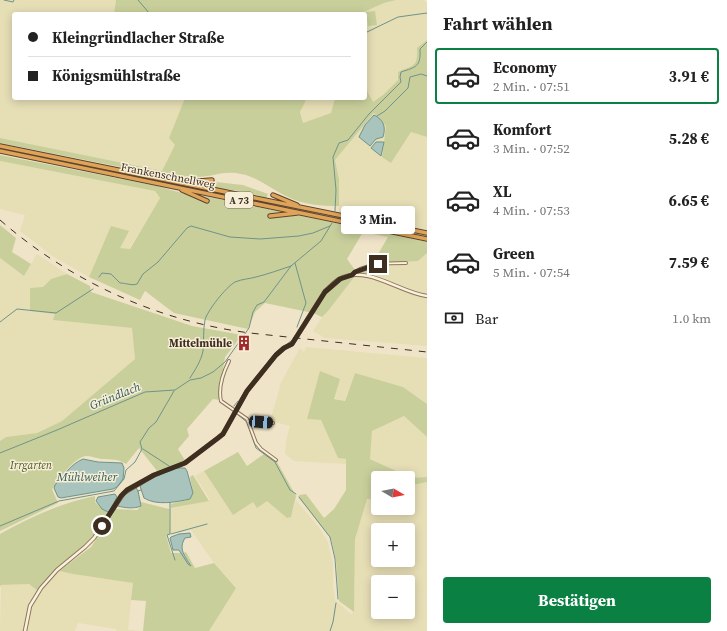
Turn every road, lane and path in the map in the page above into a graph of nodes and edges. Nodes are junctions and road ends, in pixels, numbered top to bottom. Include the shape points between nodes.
1 (0, 146) edge
2 (0, 151) edge
3 (212, 180) dead end
4 (177, 182) junction
5 (174, 186) junction
6 (274, 195) dead end
7 (208, 201) dead end
8 (307, 209) junction
9 (304, 213) junction
10 (270, 216) dead end
11 (427, 233) edge
12 (427, 238) edge
13 (406, 263) dead end
14 (352, 275) junction
15 (427, 296) edge
16 (229, 361) dead end
17 (236, 410) junction
18 (249, 421) junction
19 (273, 423) dead end
20 (276, 460) dead end
21 (25, 631) edge

1 - 4 highway, Frankenschnellweg / A 73
2 - 5 highway, Frankenschnellweg / A 73
3 - 4 highway
4 - 8 highway, Frankenschnellweg / A 73
5 - 7 highway
5 - 9 highway, Frankenschnellweg / A 73
6 - 8 highway
8 - 11 highway, Frankenschnellweg / A 73
9 - 10 highway
9 - 12 highway, Frankenschnellweg / A 73
13 - 14 street via 370,266
14 - 15 street via 373,277
14 - 17 street via 340,279 325,292 292,344 276,355 247,391
16 - 17 street via 223,374 220,398
17 - 18 street
17 - 21 street via 223,434 191,459 154,475 124,493 94,538 57,570 41,588 30,606
18 - 19 street
18 - 20 street via 258,446

